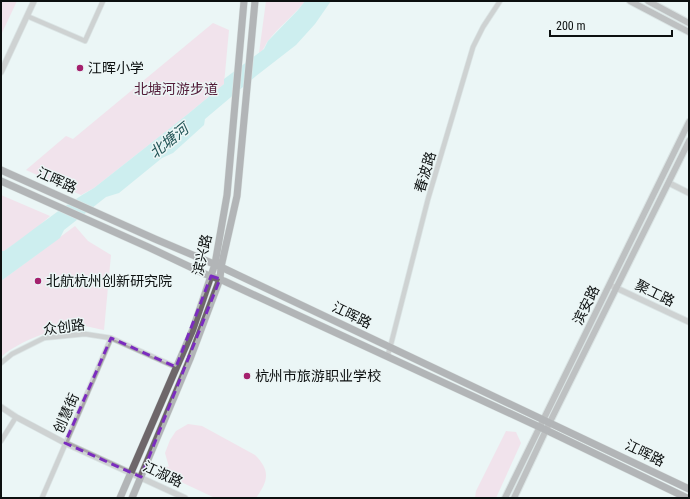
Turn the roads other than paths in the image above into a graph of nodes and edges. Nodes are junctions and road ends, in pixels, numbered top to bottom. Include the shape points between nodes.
1 (34, 1) edge
2 (102, 1) edge
3 (244, 1) edge
4 (255, 1) edge
5 (500, 1) edge
6 (630, 1) edge
7 (648, 1) edge
8 (27, 16) junction
9 (689, 23) edge
10 (689, 32) edge
11 (1, 72) edge
12 (689, 122) edge
13 (689, 141) edge
14 (1, 170) edge
15 (1, 181) edge
16 (669, 183) junction
17 (689, 193) edge
18 (218, 266) junction
19 (211, 276) junction
20 (220, 279) junction
21 (610, 285) junction
22 (618, 288) junction
23 (689, 322) edge
24 (111, 338) junction
25 (390, 348) junction
26 (387, 357) junction
27 (1, 363) edge
28 (176, 367) junction
29 (1, 406) edge
30 (16, 417) junction
31 (544, 420) junction
32 (551, 422) junction
33 (539, 427) junction
34 (546, 430) junction
35 (1, 441) edge
36 (65, 443) junction
37 (131, 473) junction
38 (141, 477) junction
39 (689, 489) edge
40 (42, 498) edge
41 (120, 498) edge
42 (132, 498) edge
43 (185, 498) edge
44 (505, 498) edge
45 (514, 498) edge
46 (687, 498) edge

1 - 8 street
2 - 8 street via 85,41
3 - 18 main road, 滨兴路 via 227,195
4 - 18 main road, 滨兴路 via 238,196
5 - 25 street, 春波路 via 473,47 428,199
6 - 10 main road
7 - 9 main road
8 - 11 street
12 - 21 main road, 滨安路
13 - 16 main road, 滨安路
14 - 18 main road, 江晖路
15 - 19 main road, 江晖路
16 - 17 street
16 - 22 main road, 滨安路
18 - 19 main road, 滨兴路
18 - 20 main road, 滨兴路
18 - 25 main road, 江晖路
19 - 20 main road, 江晖路
19 - 28 main road, 滨兴路 via 193,329
20 - 26 main road, 江晖路
20 - 38 main road, 滨兴路
21 - 22 street, 聚工路
21 - 31 main road, 滨安路
22 - 23 street, 聚工路
22 - 32 main road, 滨安路
24 - 27 street, 众创路 via 85,334 44,338 12,354
24 - 28 street, 众创路
24 - 36 street, 创慧街
25 - 26 street, 春波路
25 - 31 main road, 江晖路
26 - 33 main road, 江晖路
28 - 37 main road, 滨兴路
29 - 30 street, 江淑路
30 - 35 street
30 - 36 street, 江淑路
31 - 32 main road, 江晖路
31 - 33 main road, 滨安路
32 - 34 main road, 滨安路
32 - 39 main road, 江晖路
33 - 34 main road, 江晖路
33 - 44 main road, 滨安路
34 - 45 main road, 滨安路
34 - 46 main road, 江晖路
36 - 37 street, 江淑路
36 - 40 street, 创慧街
37 - 38 street, 江淑路
37 - 41 main road, 滨兴路
38 - 42 main road, 滨兴路
38 - 43 street, 江淑路

